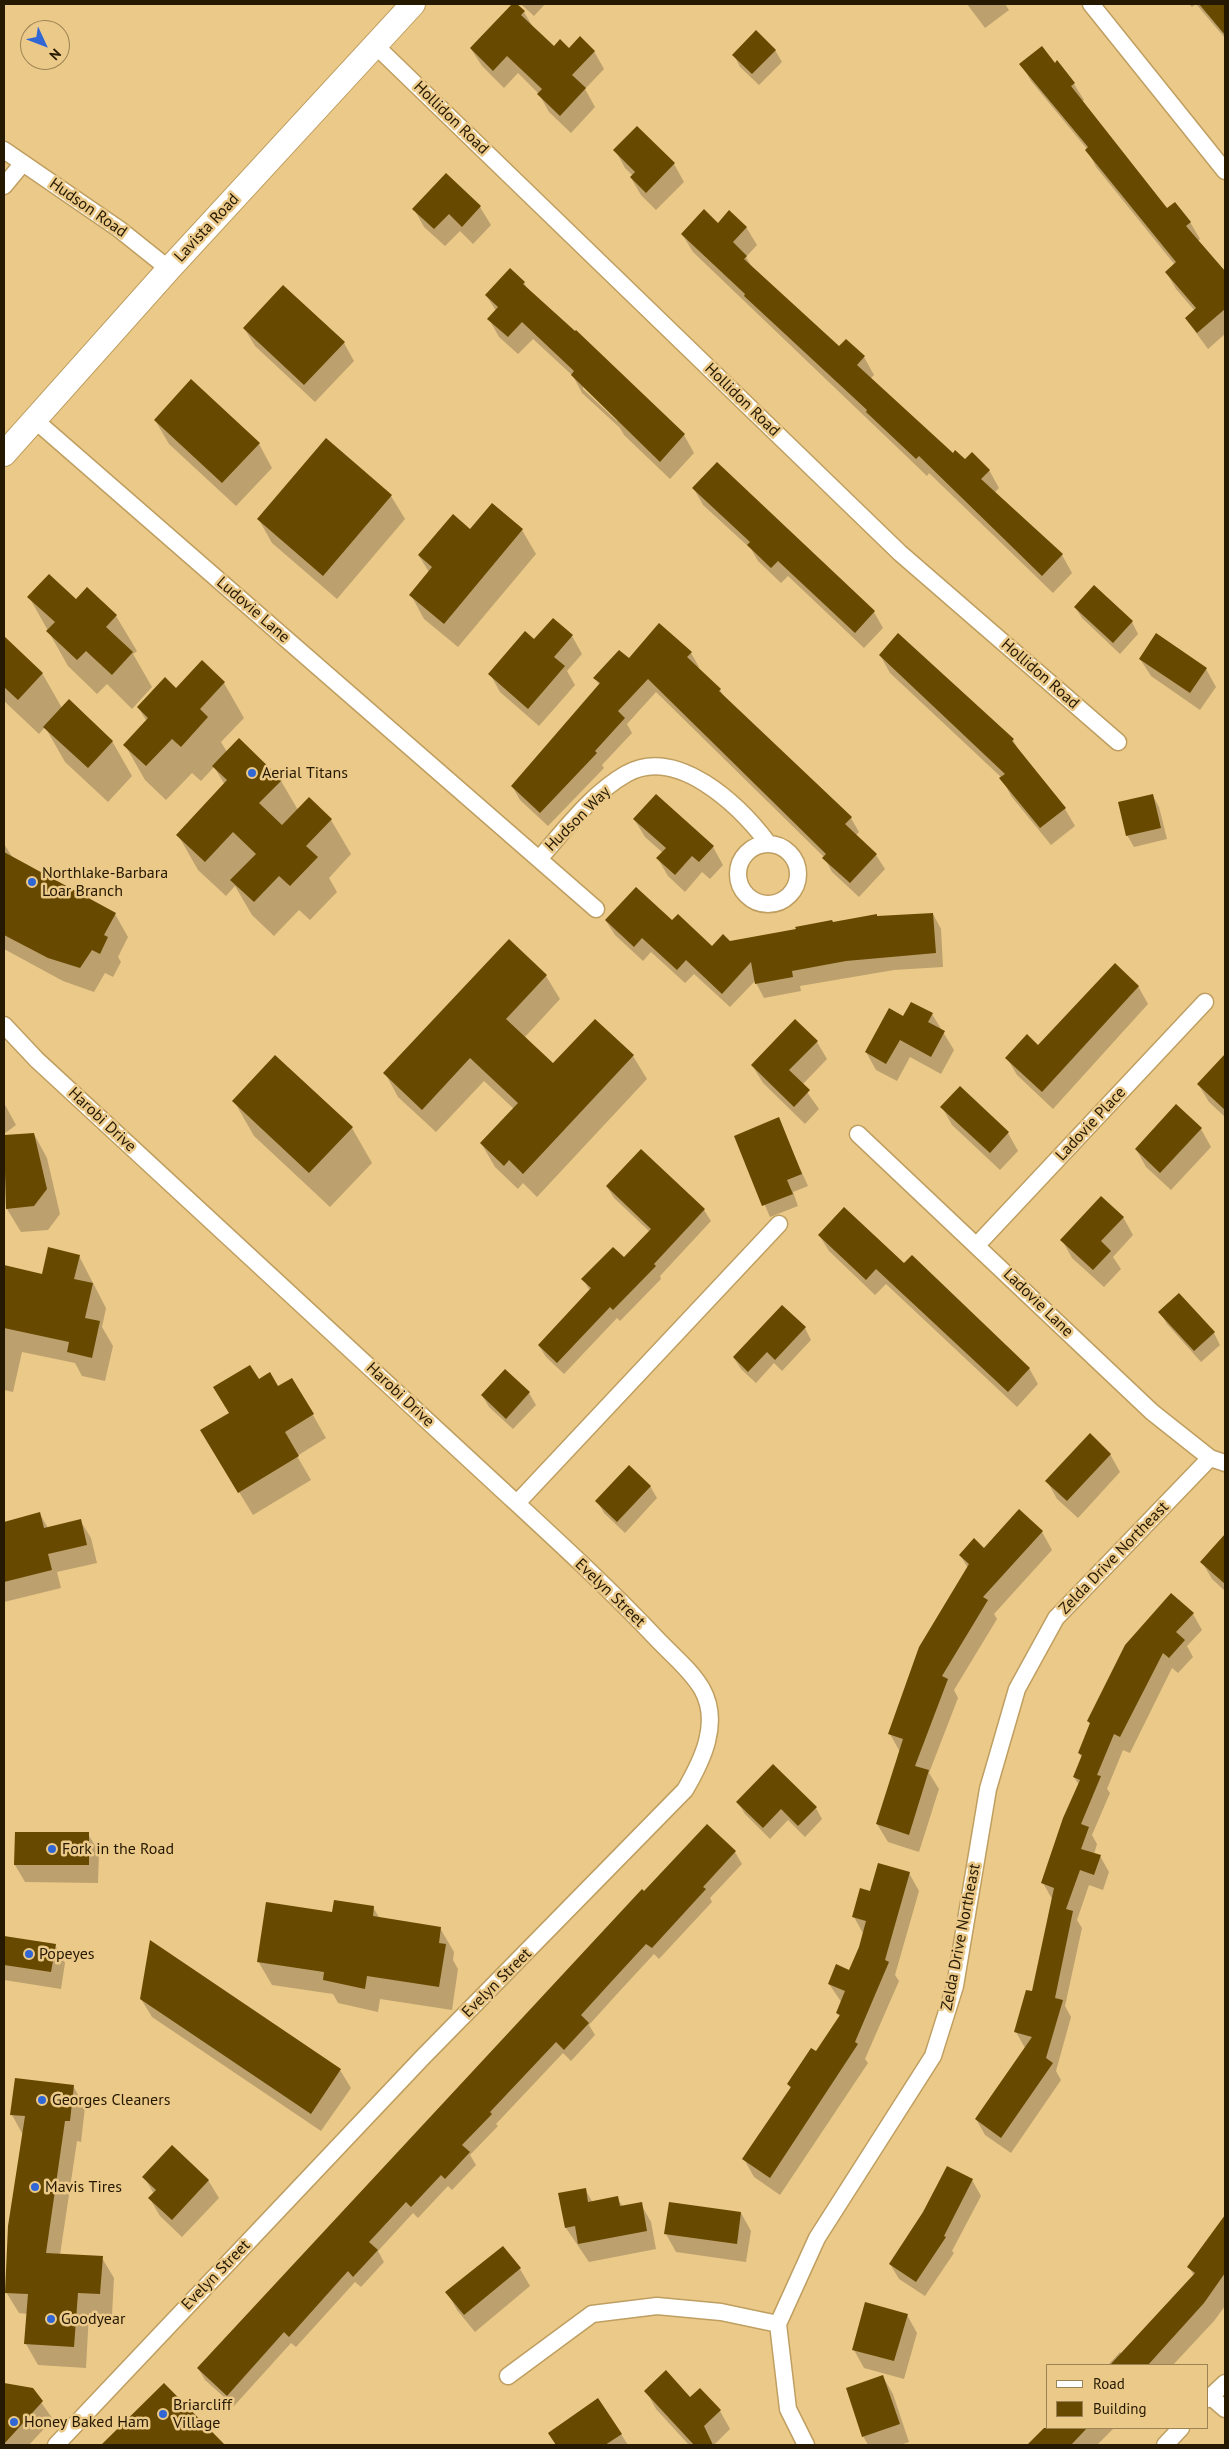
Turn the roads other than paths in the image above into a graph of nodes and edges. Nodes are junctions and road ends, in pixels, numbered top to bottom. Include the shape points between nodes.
1 (413, 4) edge
2 (1091, 4) edge
3 (376, 46) junction
4 (4, 150) edge
5 (23, 163) junction
6 (1225, 171) edge
7 (4, 186) edge
8 (170, 269) junction
9 (36, 421) junction
10 (4, 454) edge
11 (1118, 742) dead end
12 (470, 799) joint
13 (768, 843) dead end
14 (539, 859) junction
15 (596, 909) dead end
16 (1205, 1002) dead end
17 (4, 1026) edge
18 (858, 1134) dead end
19 (778, 1224) dead end
20 (977, 1245) junction
21 (1218, 1460) edge
22 (517, 1503) junction
23 (778, 2324) junction
24 (508, 2376) dead end
25 (1225, 2383) edge
26 (1209, 2398) edge
27 (1225, 2409) edge
28 (1180, 2429) edge
29 (56, 2445) edge
30 (806, 2445) edge
31 (1165, 2445) edge

1 - 3 main road, Lavista Road
2 - 6 street
3 - 8 main road, Lavista Road
3 - 11 street, Hollidon Road via 900,553
4 - 5 street, Hudson Road
5 - 7 street
5 - 8 street, Hudson Road via 120,229
8 - 9 main road, Lavista Road
9 - 10 main road, Lavista Road
9 - 12 street, Ludovie Lane
12 - 14 street, Hudson Way
13 - 14 street, Hudson Way via 751,821 708,785 661,765 627,774 594,798
14 - 15 street, Hudson Way
16 - 20 street, Ladovie Place
17 - 22 street, Harobi Drive via 43,1066
18 - 20 street, Ladovie Lane
19 - 22 street
20 - 21 street, Ladovie Lane via 1152,1412
21 - 23 street, Zelda Drive Northeast via 1056,1618 1016,1689 988,1789 954,1986 933,2056 817,2238
22 - 29 street, Evelyn Street via 639,1620 702,1690 709,1706 709,1734 700,1764 684,1790 423,2057
23 - 24 street via 721,2312 657,2306 592,2314
23 - 30 street via 788,2409
25 - 26 street
26 - 27 street
28 - 31 street

